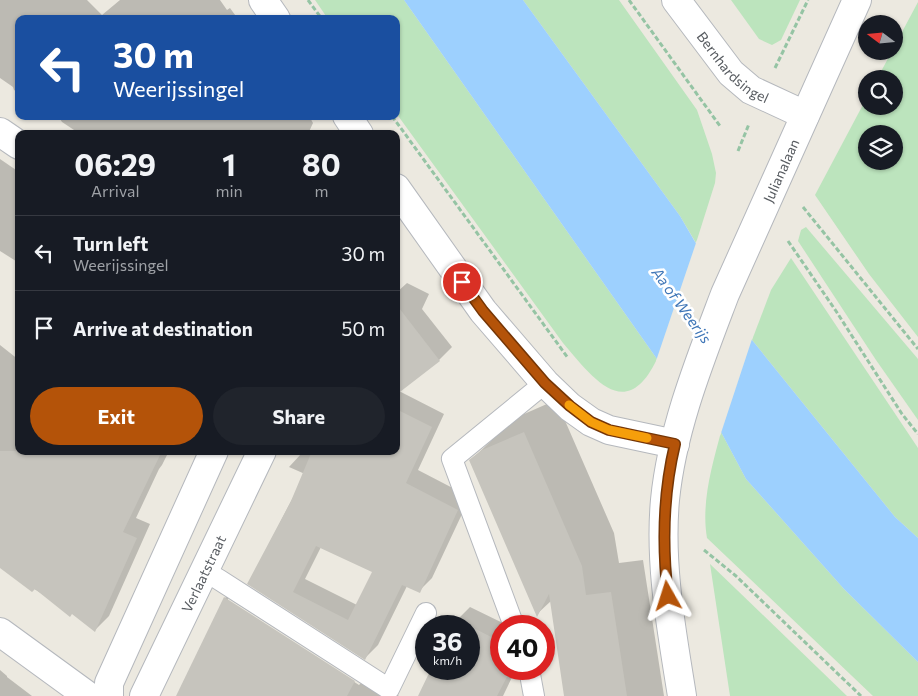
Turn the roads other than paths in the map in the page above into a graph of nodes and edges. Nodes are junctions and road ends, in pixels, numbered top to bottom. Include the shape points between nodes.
1 (263, 0) edge
2 (676, 0) edge
3 (857, 0) edge
4 (273, 15) edge
5 (805, 115) junction
6 (0, 132) edge
7 (15, 142) edge
8 (400, 194) edge
9 (545, 383) junction
10 (212, 455) edge
11 (260, 455) edge
12 (672, 457) junction
13 (204, 572) junction
14 (426, 613) dead end
15 (510, 615) edge
16 (0, 632) edge
17 (531, 680) edge
18 (88, 696) edge
19 (108, 696) edge
20 (144, 696) edge
21 (534, 696) edge
22 (682, 696) edge

1 - 4 street
2 - 5 street, Bernhardsingel via 731,73 751,90
3 - 5 street, Julianalaan
5 - 12 street, Julianalaan via 725,294 706,343
6 - 7 street
8 - 9 street via 483,311
9 - 12 street via 591,422 609,430 647,438
9 - 15 lane via 452,459
10 - 19 street via 109,683
11 - 13 street, Verlaatstraat
12 - 22 street, Julianalaan via 664,514 665,567
13 - 14 lane via 389,688
13 - 20 street, Verlaatstraat
16 - 18 street
17 - 21 lane

